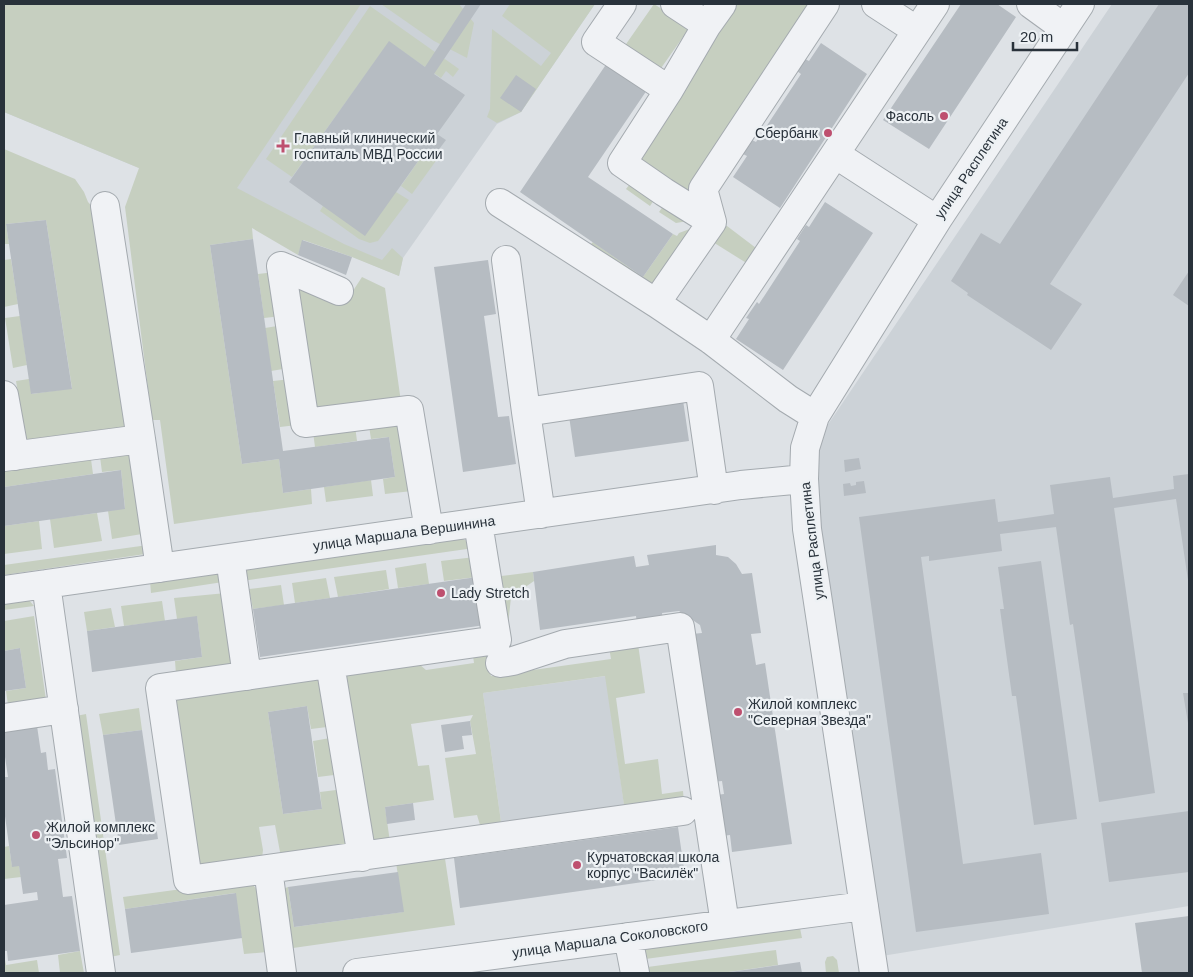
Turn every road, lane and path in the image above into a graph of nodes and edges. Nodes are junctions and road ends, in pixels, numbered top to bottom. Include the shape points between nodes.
1 (622, 4) edge
2 (675, 4) edge
3 (824, 4) edge
4 (876, 4) edge
5 (935, 4) edge
6 (1031, 4) edge
7 (1080, 4) edge
8 (714, 14) edge
9 (1064, 28) junction
10 (916, 30) junction
11 (669, 90) junction
12 (835, 154) junction
13 (500, 203) dead end
14 (105, 206) dead end
15 (936, 220) junction
16 (712, 222) junction
17 (506, 260) dead end
18 (339, 291) dead end
19 (656, 302) junction
20 (711, 340) junction
21 (4, 395) edge
22 (526, 412) junction
23 (815, 416) junction
24 (141, 439) junction
25 (9, 457) edge
26 (804, 479) junction
27 (714, 490) junction
28 (541, 514) junction
29 (478, 523) junction
30 (429, 530) junction
31 (230, 558) junction
32 (160, 568) junction
33 (46, 584) junction
34 (4, 590) edge
35 (500, 658) junction
36 (330, 664) junction
37 (247, 676) junction
38 (64, 709) junction
39 (4, 718) edge
40 (683, 811) dead end
41 (362, 857) junction
42 (268, 869) junction
43 (864, 906) junction
44 (725, 924) junction
45 (628, 937) junction
46 (429, 968) edge
47 (101, 973) edge
48 (282, 973) edge
49 (357, 973) edge
50 (634, 973) edge
51 (874, 973) edge

1 - 11 street via 596,42
2 - 8 street
3 - 16 street via 703,189
4 - 10 street
5 - 10 street
6 - 9 street
7 - 9 street, улица Расплетина
8 - 11 street
9 - 15 street, улица Расплетина
10 - 12 street
11 - 16 street via 622,163
12 - 15 street
12 - 20 street
13 - 19 street
14 - 24 street
15 - 23 street, улица Расплетина
16 - 19 street
17 - 22 street
18 - 30 street via 281,266 305,423 409,410
19 - 20 street
20 - 23 street
21 - 25 street
22 - 27 street via 699,386
22 - 28 street
23 - 26 street, улица Расплетина via 805,448
24 - 25 street
24 - 32 street
26 - 27 street, улица Маршала Вершинина
26 - 43 street, улица Расплетина via 807,528
27 - 28 street, улица Маршала Вершинина
28 - 29 street, улица Маршала Вершинина
29 - 30 street, улица Маршала Вершинина
29 - 35 street
30 - 31 street, улица Маршала Вершинина
31 - 32 street, улица Маршала Вершинина
31 - 37 street
32 - 33 street, улица Маршала Вершинина
33 - 34 street, улица Маршала Вершинина
33 - 38 street
35 - 36 street
35 - 44 street via 513,661 566,644 680,627
36 - 37 street
36 - 41 street
37 - 42 street via 160,688 188,880
38 - 39 street
38 - 47 street
40 - 41 street
41 - 42 street
42 - 48 street
43 - 44 street, улица Маршала Соколовского
43 - 51 street, улица Расплетина
44 - 45 street, улица Маршала Соколовского
45 - 46 street, улица Маршала Соколовского
45 - 50 street
46 - 49 street, улица Маршала Соколовского

